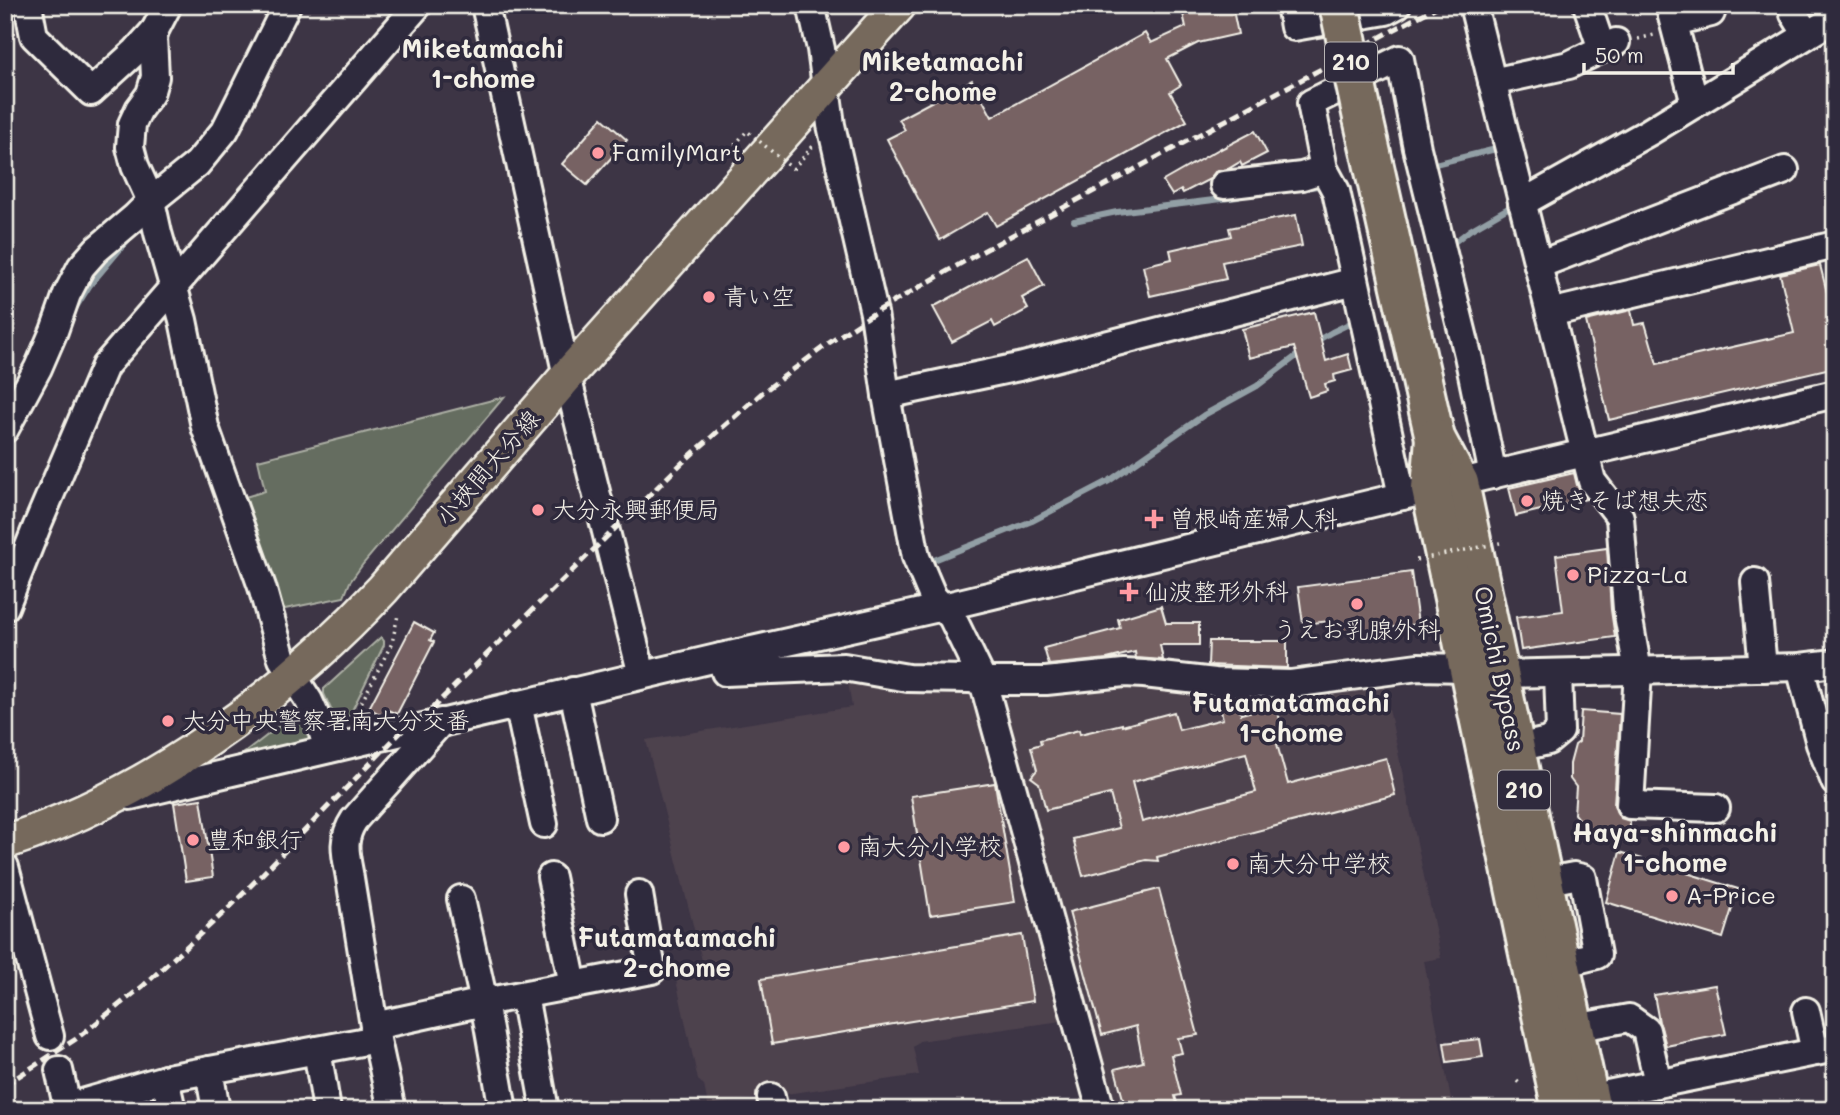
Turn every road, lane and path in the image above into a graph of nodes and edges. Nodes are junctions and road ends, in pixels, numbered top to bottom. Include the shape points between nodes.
1 (28, 5) edge
2 (168, 5) edge
3 (287, 5) edge
4 (418, 5) edge
5 (811, 5) edge
6 (899, 5) edge
7 (1290, 5) edge
8 (1339, 5) edge
9 (1473, 5) edge
10 (1587, 5) edge
11 (1709, 5) edge
12 (1792, 5) edge
13 (492, 7) edge
14 (1390, 7) edge
15 (1835, 18) edge
16 (1673, 19) edge
17 (155, 30) junction
18 (1807, 35) junction
19 (1609, 46) junction
20 (1492, 82) junction
21 (827, 87) junction
22 (1695, 104) junction
23 (814, 145) dead end
24 (741, 147) dead end
25 (1324, 169) junction
26 (1785, 170) dead end
27 (1224, 185) dead end
28 (151, 201) junction
29 (1522, 203) junction
30 (1835, 245) edge
31 (1538, 265) junction
32 (1355, 281) junction
33 (173, 285) junction
34 (1550, 313) junction
35 (567, 376) junction
36 (1835, 394) edge
37 (886, 396) junction
38 (5, 429) edge
39 (1585, 453) junction
40 (1447, 486) junction
41 (1500, 543) dead end
42 (1416, 561) dead end
43 (1755, 582) dead end
44 (5, 607) edge
45 (943, 607) junction
46 (398, 615) dead end
47 (721, 657) junction
48 (1835, 663) edge
49 (1800, 667) junction
50 (1763, 668) junction
51 (1485, 671) junction
52 (1638, 671) junction
53 (642, 675) junction
54 (294, 676) junction
55 (1559, 678) junction
56 (983, 681) junction
57 (1611, 686) dead end
58 (573, 691) junction
59 (518, 704) junction
60 (441, 722) junction
61 (347, 731) dead end
62 (1516, 748) junction
63 (328, 749) junction
64 (1835, 782) edge
65 (104, 802) junction
66 (1716, 808) dead end
67 (600, 818) dead end
68 (544, 824) dead end
69 (5, 842) edge
70 (5, 867) edge
71 (551, 877) dead end
72 (639, 894) dead end
73 (461, 899) dead end
74 (573, 985) junction
75 (524, 995) junction
76 (484, 1002) junction
77 (1806, 1011) dead end
78 (1574, 1028) junction
79 (375, 1032) junction
80 (50, 1035) dead end
81 (317, 1050) junction
82 (1825, 1050) edge
83 (59, 1070) dead end
84 (209, 1070) junction
85 (165, 1079) junction
86 (1658, 1083) junction
87 (1555, 1099) edge
88 (68, 1108) edge
89 (172, 1110) edge
90 (216, 1110) edge
91 (327, 1110) edge
92 (392, 1110) edge
93 (503, 1110) edge
94 (545, 1110) edge
95 (1101, 1110) edge

1 - 17 street via 34,36 91,92
2 - 17 street
3 - 28 street via 225,130 197,164
4 - 33 street
5 - 21 street
6 - 21 main road, 小挾間大分線
7 - 14 street via 1294,27
8 - 40 highway, Omichi Bypass / 210, bridge
9 - 20 street
10 - 19 street
11 - 16 street via 1711,13
12 - 18 street
13 - 35 street
15 - 18 street
16 - 19 path
16 - 22 street
17 - 28 street via 155,77 132,124 130,147
18 - 22 street
19 - 20 street via 1570,65
20 - 29 street
21 - 35 main road, 小挾間大分線
21 - 37 street via 831,125 874,313
22 - 29 street
23 - 24 path, bridge via 793,169 747,131 733,147 737,151
25 - 27 street via 1303,176
25 - 32 street via 1336,191
25 - 40 street via 1311,103 1400,59 1468,355
26 - 31 street
28 - 33 street
28 - 38 street via 81,267 38,368
29 - 31 street
30 - 34 street
31 - 34 street
32 - 37 street via 1032,364
32 - 40 street
33 - 44 street via 105,366
33 - 54 street via 205,427 262,587 282,659
34 - 39 street
35 - 53 street
35 - 54 main road, 小挾間大分線 via 383,589
36 - 39 street
37 - 45 street via 916,557 933,597
39 - 40 street
39 - 52 street via 1592,481 1620,517 1627,609
40 - 45 street
40 - 51 highway, Omichi Bypass / 210
41 - 42 path, bridge
43 - 50 street
45 - 47 street
45 - 56 street
46 - 61 path via 392,643
47 - 53 street
47 - 56 street via 725,672 844,667 908,678
48 - 49 street
49 - 50 street
49 - 64 street
50 - 52 street
51 - 55 street
51 - 56 street via 1418,667 1291,684 1124,673 1046,681
51 - 62 highway, Omichi Bypass / 210
51 - 87 highway, Omichi Bypass / 210
52 - 55 street
52 - 66 street via 1630,805
53 - 58 street
54 - 63 street
54 - 65 main road, 小挾間大分線 via 182,757
55 - 57 street
55 - 62 street via 1560,731 1548,741
56 - 95 street
58 - 59 street
58 - 67 street
59 - 60 street
59 - 68 street
60 - 63 street
60 - 79 street via 347,830 345,849
62 - 78 highway, Omichi Bypass / 210
63 - 65 street
65 - 69 main road, 小挾間大分線
70 - 80 street
71 - 74 street
72 - 74 street via 652,970
73 - 76 street
74 - 75 street
75 - 76 street
75 - 94 street
76 - 79 street
76 - 93 street
77 - 82 street
78 - 86 street via 1629,1018 1646,1030
78 - 87 highway, Omichi Bypass / 210
79 - 81 street
79 - 92 street
81 - 84 street
81 - 91 street
82 - 86 street
83 - 88 street
84 - 85 street
84 - 90 street
85 - 88 street
85 - 89 street
86 - 87 street

